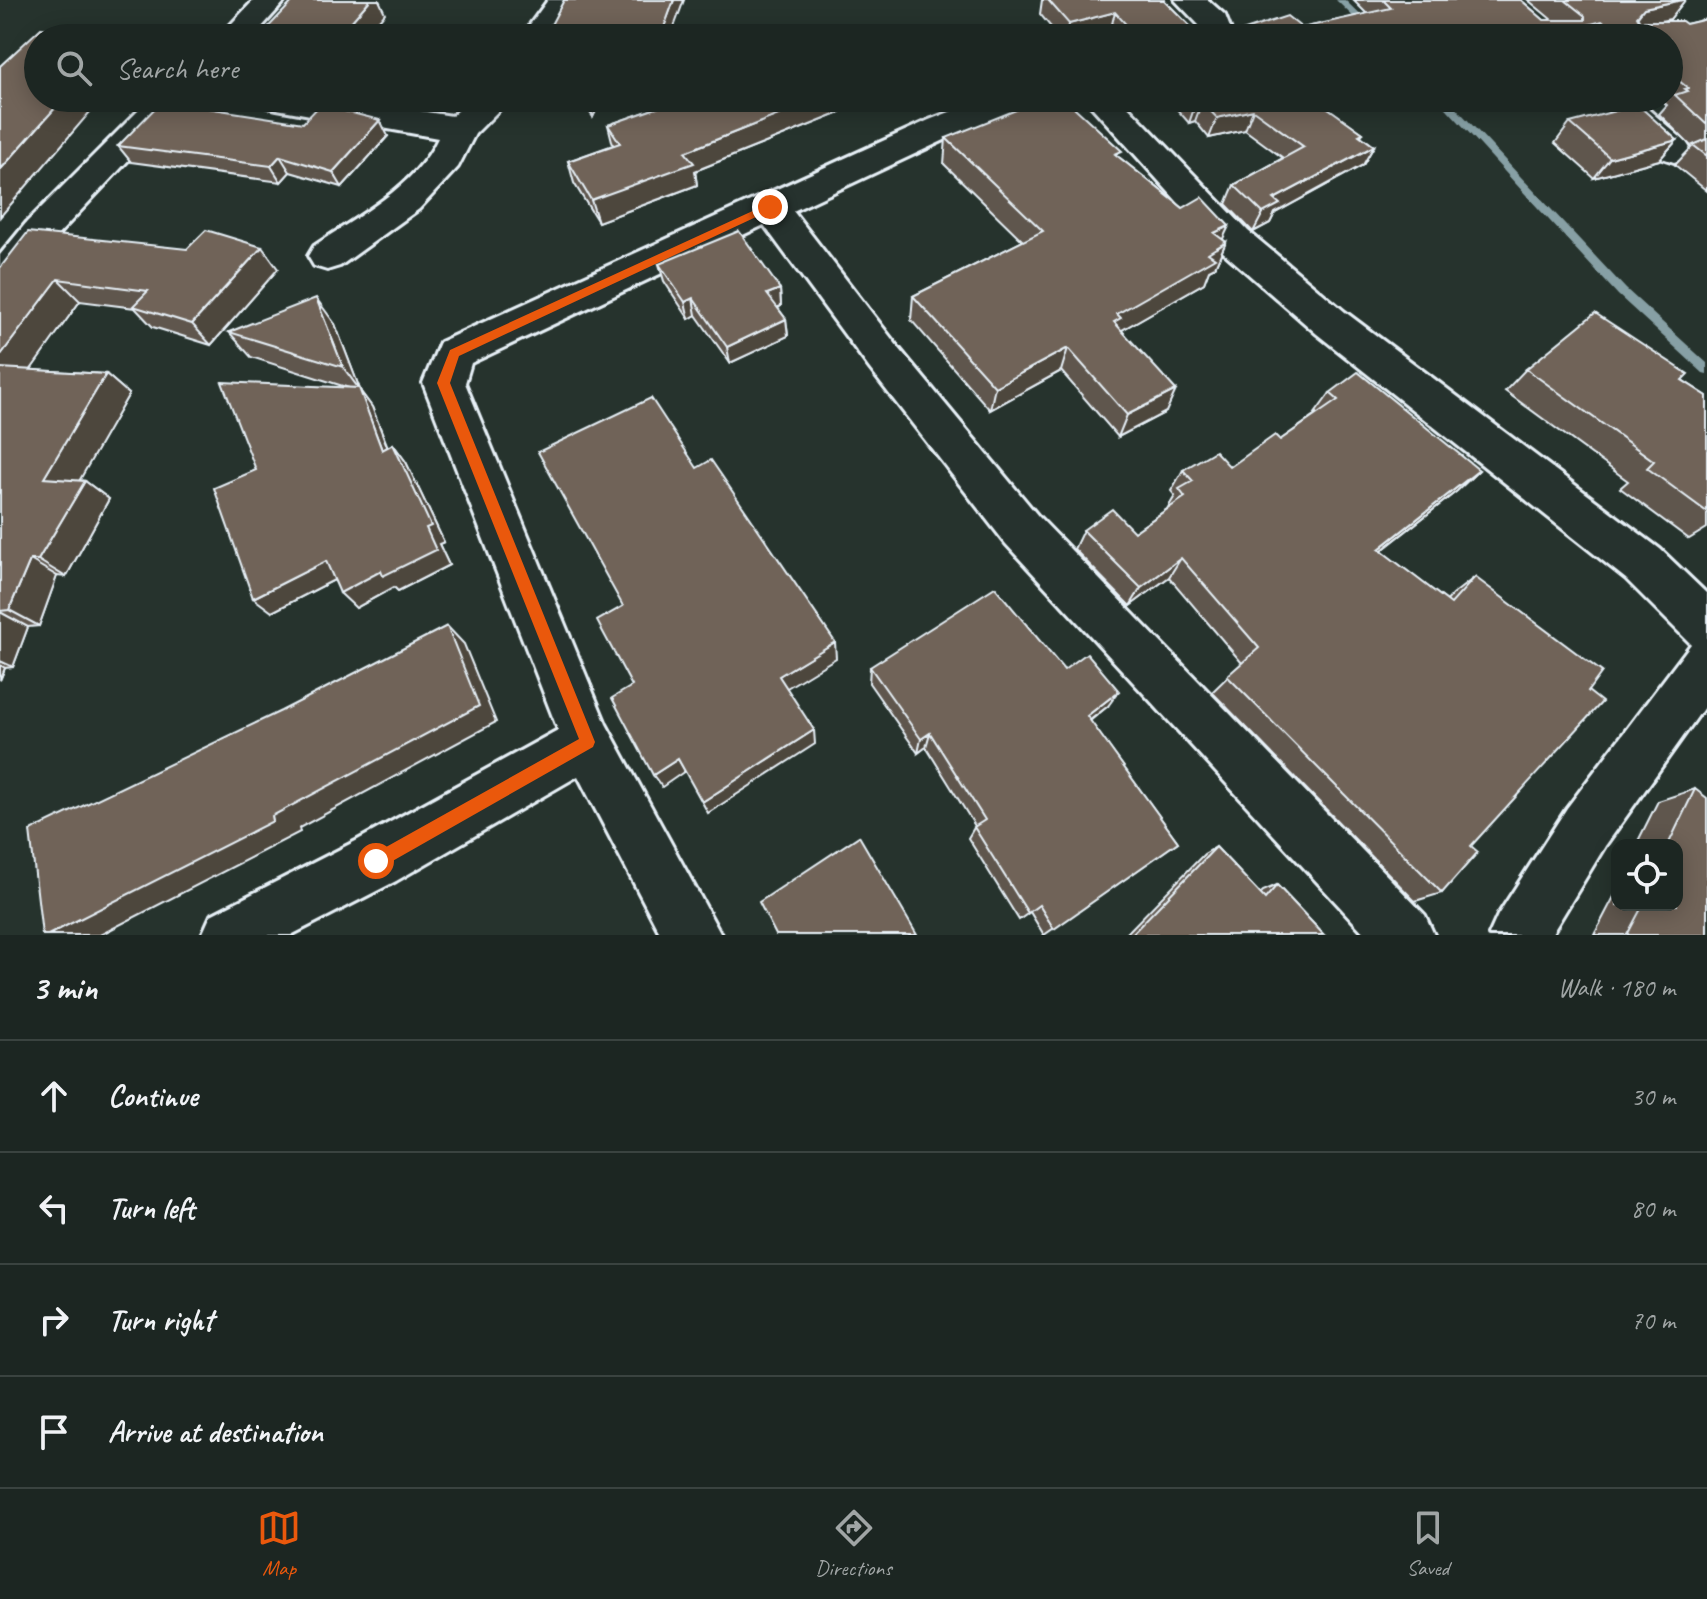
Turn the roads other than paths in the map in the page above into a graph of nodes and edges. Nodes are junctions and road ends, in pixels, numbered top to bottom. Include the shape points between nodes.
1 (271, 0) edge
2 (564, 0) edge
3 (1190, 0) edge
4 (248, 24) edge
5 (546, 24) edge
6 (1214, 24) edge
7 (156, 112) edge
8 (354, 112) edge
9 (478, 112) edge
10 (982, 112) edge
11 (1114, 112) edge
12 (1630, 112) edge
13 (460, 128) junction
14 (1674, 150) edge
15 (770, 207) junction
16 (327, 256) dead end
17 (0, 282) edge
18 (1707, 627) edge
19 (1707, 661) edge
20 (588, 742) junction
21 (231, 935) edge
22 (692, 935) edge
23 (1405, 935) edge
24 (1518, 935) edge

1 - 4 street
2 - 5 street
3 - 6 street
7 - 17 street via 40,231
8 - 13 street
9 - 13 street
10 - 15 street
11 - 18 street via 1235,241 1331,323 1643,564
12 - 14 street
13 - 16 street via 446,159 406,200
15 - 20 street via 454,353 444,383
15 - 23 street via 1022,530
19 - 24 street via 1586,827
20 - 21 street
20 - 22 street

